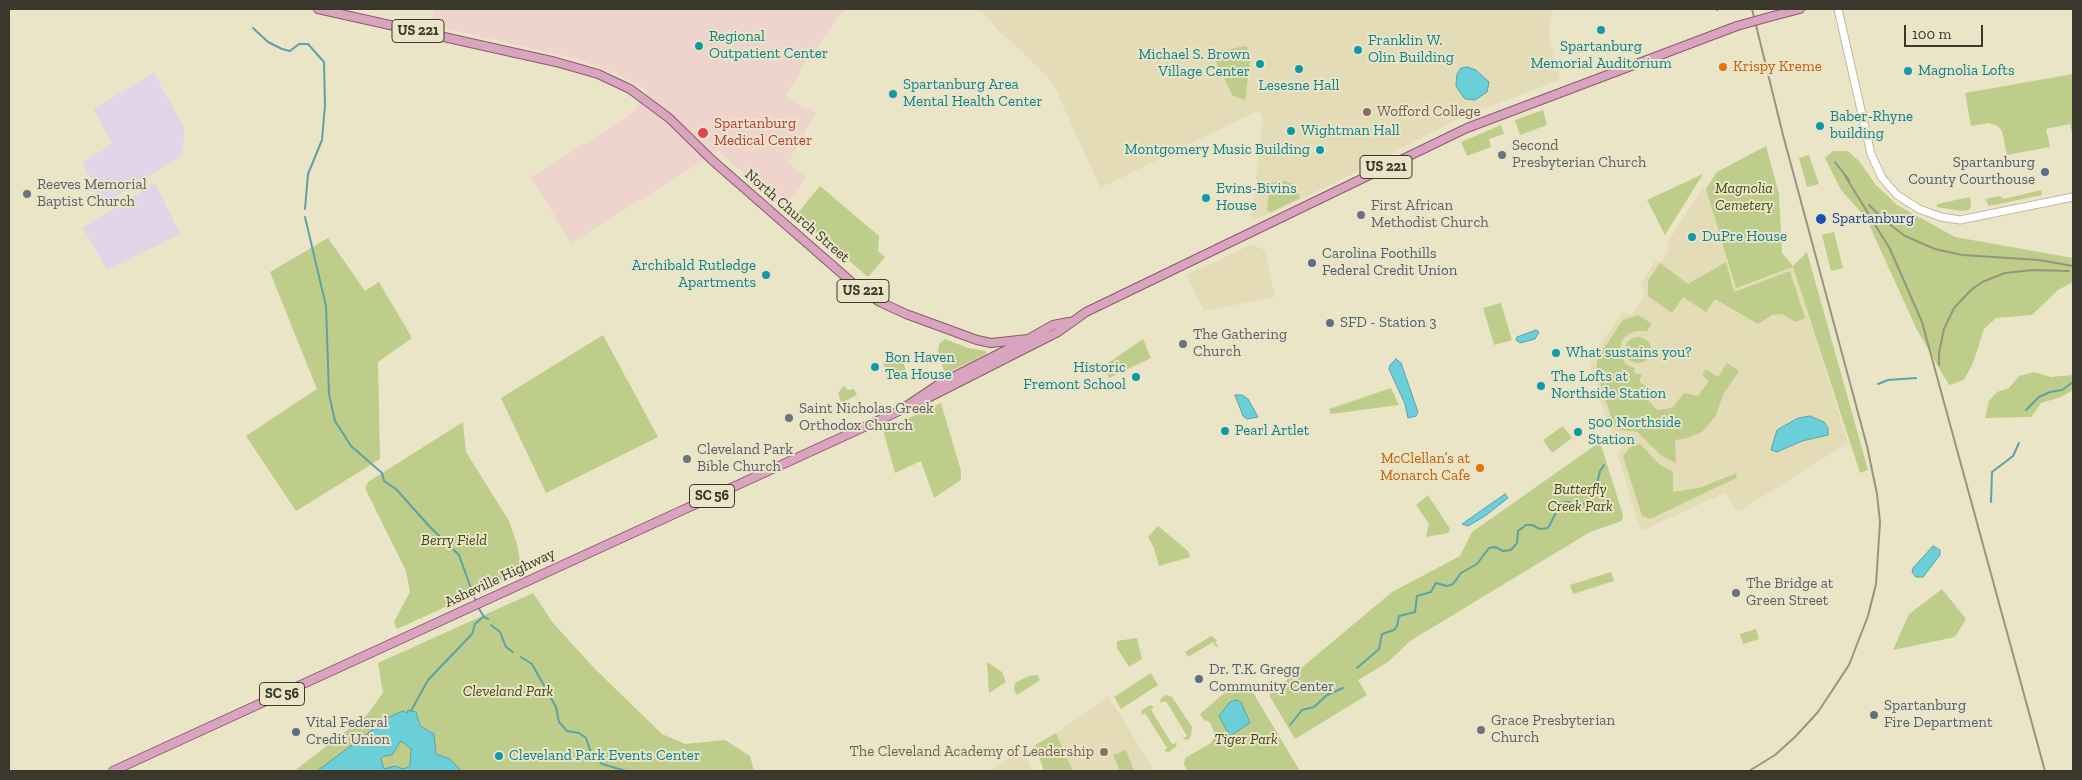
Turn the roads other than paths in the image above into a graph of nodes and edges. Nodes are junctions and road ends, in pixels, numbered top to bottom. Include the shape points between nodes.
1 (318, 9) edge
2 (1800, 9) edge
3 (1838, 9) edge
4 (342, 12) edge
5 (2073, 197) edge
6 (1030, 342) junction
7 (113, 771) edge

1 - 4 main road, North Church Street / US 221
2 - 6 main road, North Church Street / US 221, bridge via 1737,26 1479,122 1071,322 1052,325
3 - 5 main road via 1870,154 1888,187 1919,209 1960,220
4 - 6 main road, North Church Street / US 221 via 556,62 630,89 654,106 831,266 872,298 977,340 1000,344
6 - 7 main road, Asheville Highway / SC 56 via 941,383 898,410

